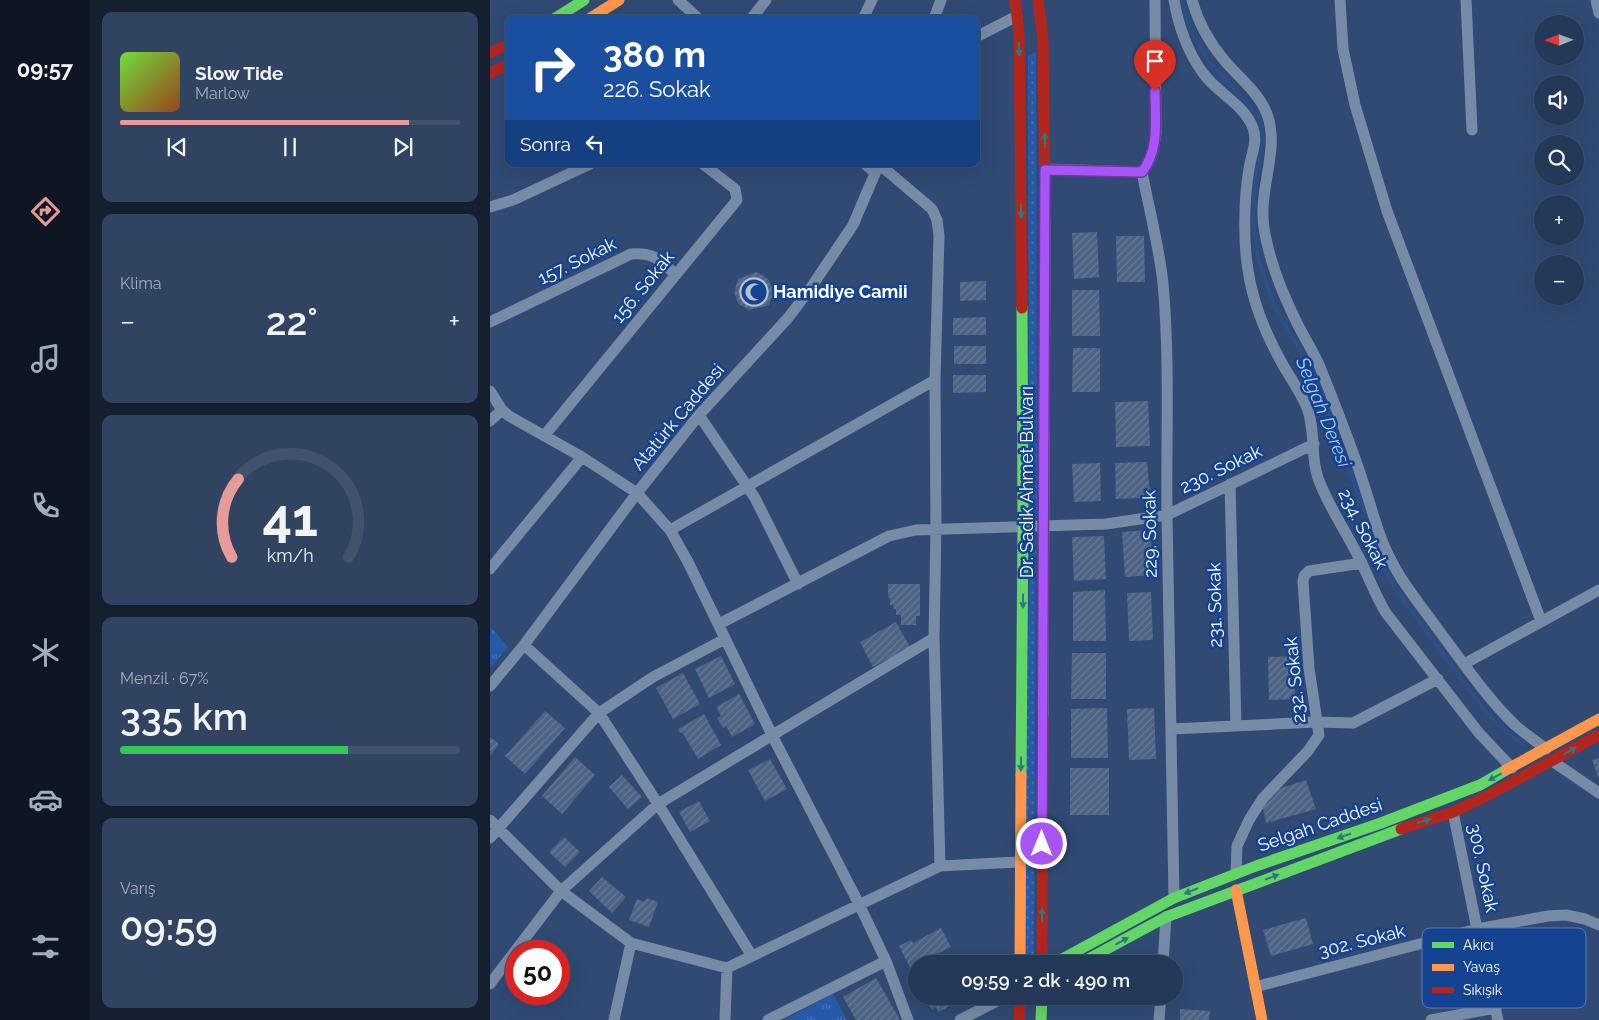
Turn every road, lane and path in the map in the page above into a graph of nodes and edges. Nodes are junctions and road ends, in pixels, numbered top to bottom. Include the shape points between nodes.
1 (584, 0) edge
2 (619, 0) edge
3 (678, 0) edge
4 (766, 0) edge
5 (872, 0) edge
6 (942, 0) edge
7 (1015, 0) edge
8 (1038, 0) edge
9 (1156, 0) edge
10 (1174, 0) edge
11 (1192, 0) edge
12 (1340, 0) edge
13 (1466, 0) edge
14 (1596, 0) edge
15 (1599, 13) edge
16 (560, 15) edge
17 (595, 15) edge
18 (695, 15) edge
19 (754, 15) edge
20 (864, 15) edge
21 (936, 15) edge
22 (1017, 16) junction
23 (980, 35) edge
24 (505, 46) edge
25 (490, 53) edge
26 (505, 66) edge
27 (490, 73) edge
28 (1472, 130) dead end
29 (584, 167) edge
30 (707, 167) edge
31 (878, 167) edge
32 (1045, 170) junction
33 (1142, 172) junction
34 (490, 207) edge
35 (676, 275) junction
36 (490, 322) edge
37 (936, 380) junction
38 (490, 390) edge
39 (502, 410) junction
40 (699, 415) junction
41 (490, 421) edge
42 (544, 436) junction
43 (1314, 444) junction
44 (582, 458) junction
45 (1230, 484) junction
46 (747, 487) junction
47 (637, 493) junction
48 (1167, 515) junction
49 (1023, 526) junction
50 (1044, 526) junction
51 (936, 528) junction
52 (670, 530) junction
53 (1362, 563) junction
54 (490, 569) edge
55 (798, 584) junction
56 (1599, 590) edge
57 (1541, 622) junction
58 (719, 624) junction
59 (934, 638) junction
60 (725, 639) junction
61 (524, 646) junction
62 (1464, 664) junction
63 (1438, 679) junction
64 (490, 686) edge
65 (599, 713) junction
66 (1599, 719) edge
67 (1316, 722) junction
68 (1236, 726) junction
69 (1172, 729) junction
70 (772, 735) junction
71 (1599, 735) edge
72 (1546, 749) junction
73 (1552, 761) junction
74 (1512, 768) junction
75 (1599, 793) edge
76 (658, 804) junction
77 (1453, 812) junction
78 (494, 824) edge
79 (490, 838) edge
80 (1019, 862) junction
81 (940, 866) junction
82 (1236, 873) junction
83 (1236, 890) junction
84 (560, 891) junction
85 (1174, 898) junction
86 (859, 904) junction
87 (1166, 917) junction
88 (1599, 925) edge
89 (1477, 928) edge
90 (1482, 928) edge
91 (631, 943) junction
92 (1422, 943) edge
93 (1020, 955) edge
94 (1042, 955) edge
95 (1070, 955) edge
96 (1096, 955) edge
97 (1164, 955) edge
98 (752, 956) junction
99 (886, 961) junction
100 (727, 968) junction
101 (490, 984) edge
102 (1255, 986) junction
103 (989, 1005) edge
104 (1020, 1005) edge
105 (1042, 1005) edge
106 (1160, 1005) edge
107 (1496, 1008) joint
108 (614, 1020) edge
109 (725, 1020) edge
110 (768, 1020) edge
111 (908, 1020) edge
112 (960, 1020) edge
113 (1019, 1020) edge
114 (1042, 1020) edge
115 (1159, 1020) edge
116 (1262, 1020) edge
117 (1431, 1020) edge
118 (1498, 1020) edge

1 - 16 main road
2 - 17 main road
3 - 18 street
4 - 19 street
5 - 20 street
6 - 21 street
7 - 22 main road, Dr. Sadık Ahmet Bulvarı
32 -> 8 main road, Dr. Sadık Ahmet Bulvarı via 1043,41
9 - 33 street via 1156,133 1149,163
10 - 43 street, 234. Sokak via 1188,47 1203,74 1248,117 1254,130 1256,144 1249,168 1245,245 1255,307 1307,408
11 - 62 street via 1208,38 1258,96 1269,119 1271,150 1263,208 1269,247 1280,285 1318,364 1353,452 1381,538 1394,566
12 - 57 street via 1343,49 1355,105 1387,211
13 - 28 street
14 - 15 street
22 - 23 street
22 -> 49 main road, Dr. Sadık Ahmet Bulvarı
24 - 25 main road
26 - 27 main road
29 - 34 street via 513,200
30 - 35 street, 156. Sokak via 735,189 737,200
31 - 37 street via 932,209 937,220
31 - 40 street, Atatürk Caddesi via 853,225 810,289 788,318
32 - 33 street
32 - 50 main road, Dr. Sadık Ahmet Bulvarı
33 - 48 street, 229. Sokak via 1163,284 1168,411
35 - 36 street, 157. Sokak via 654,256 644,252 631,254
35 - 42 street, 156. Sokak
37 - 46 street
37 - 51 street
38 - 39 street
39 - 41 street
39 - 42 street
40 - 46 street
40 - 47 street, Atatürk Caddesi
42 - 44 street
43 - 45 street, 230. Sokak
43 - 53 street, 234. Sokak via 1318,478
44 - 47 street
44 - 54 street
45 - 48 street, 230. Sokak
45 - 68 street, 231. Sokak
46 - 52 street
46 - 55 street
47 - 52 street
47 - 61 street, Atatürk Caddesi
48 - 50 street, 230. Sokak via 1106,524
48 - 69 street, 229. Sokak
49 - 50 street, 230. Sokak
49 - 51 street, 230. Sokak
49 -> 80 main road, Dr. Sadık Ahmet Bulvarı
94 -> 50 main road, Dr. Sadık Ahmet Bulvarı
51 - 55 street, 230. Sokak via 889,536
51 - 59 street
52 - 58 street
53 - 63 street, 234. Sokak via 1386,613
53 - 67 street, 232. Sokak via 1309,571 1304,576 1309,668
55 - 58 street, 230. Sokak
56 - 57 street
57 - 62 street
58 - 60 street
59 - 70 street
59 - 81 street
60 - 65 street via 654,677
60 - 70 street
61 - 64 street, Atatürk Caddesi
61 - 65 street
62 - 72 street via 1516,726
63 - 67 street via 1353,723
63 - 74 street, 234. Sokak via 1479,733
65 - 76 street
65 - 78 street
66 - 72 main road, Selgah Caddesi
67 - 68 street
67 - 82 street, 232. Sokak via 1319,735 1316,741 1263,798 1249,820 1237,846
68 - 69 street
69 - 85 street, 229. Sokak
70 - 76 street
70 - 86 street
73 -> 71 main road, Selgah Caddesi
72 - 74 main road, Selgah Caddesi
73 - 75 street
73 - 77 main road, Selgah Caddesi
74 -> 82 main road, Selgah Caddesi via 1480,786
76 - 84 street
76 - 98 street
83 -> 77 main road, Selgah Caddesi
77 - 89 street, 300. Sokak
78 - 79 street
78 - 84 street
80 - 81 street
80 - 93 main road, Dr. Sadık Ahmet Bulvarı
81 - 86 street
82 -> 85 main road, Selgah Caddesi
83 - 87 main road, Selgah Caddesi
83 - 102 main road
84 - 91 street
84 - 101 street
85 - 95 main road, Selgah Caddesi
86 - 98 street
86 - 99 street
96 -> 87 main road, Selgah Caddesi
87 - 97 street
88 - 90 street, 302. Sokak via 1585,918 1566,915
91 - 100 street
91 - 108 street
92 - 102 street, 302. Sokak
98 - 100 street
99 - 110 street
99 - 111 street
100 - 109 street
102 - 116 main road
103 - 112 street
104 - 113 main road
105 - 114 main road
106 - 115 street
107 - 117 street
107 - 118 street, 300. Sokak

